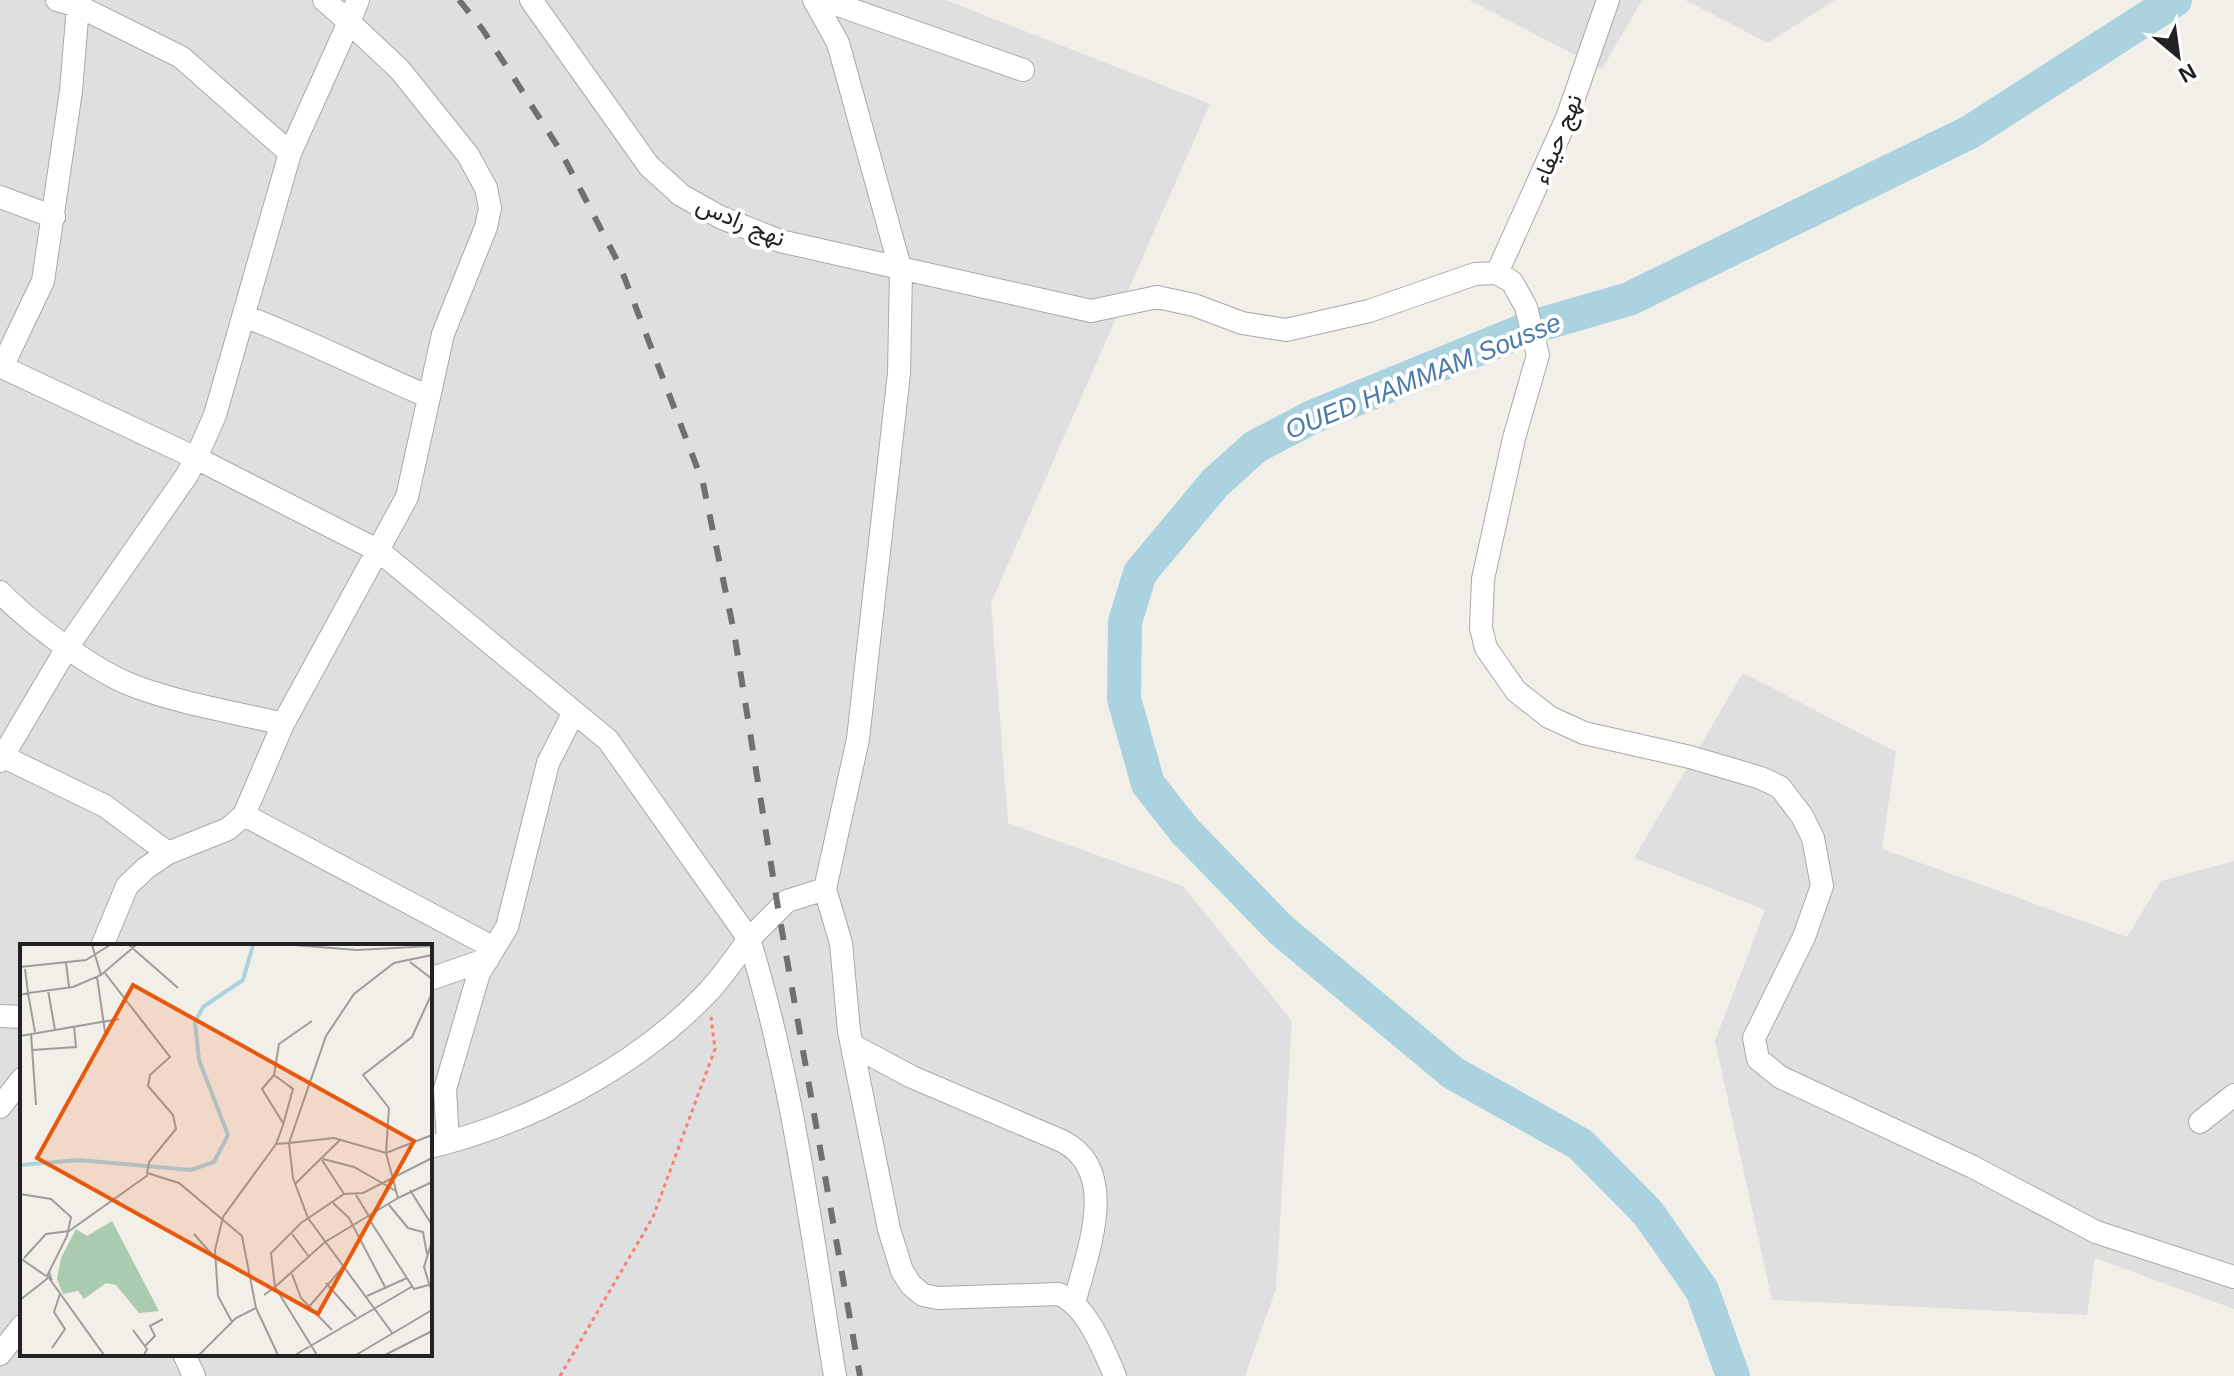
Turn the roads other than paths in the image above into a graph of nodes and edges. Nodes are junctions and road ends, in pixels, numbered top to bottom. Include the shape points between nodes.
1 (324, 0) edge
2 (358, 0) edge
3 (531, 0) edge
4 (814, 0) edge
5 (824, 0) edge
6 (1608, 0) edge
7 (67, 3) edge
8 (349, 22) junction
9 (1023, 70) dead end
10 (290, 153) junction
11 (0, 197) edge
12 (54, 217) junction
13 (901, 271) junction
14 (1497, 273) junction
15 (244, 316) junction
16 (1, 367) edge
17 (427, 396) junction
18 (196, 458) junction
19 (379, 551) junction
20 (0, 592) edge
21 (68, 646) junction
22 (574, 712) junction
23 (283, 724) junction
24 (2, 751) edge
25 (244, 815) junction
26 (168, 853) junction
27 (825, 889) junction
28 (749, 939) junction
29 (103, 944) edge
30 (491, 954) junction
31 (432, 978) edge
32 (0, 1016) edge
33 (20, 1017) edge
34 (852, 1045) junction
35 (15, 1084) edge
36 (2234, 1095) edge
37 (0, 1107) edge
38 (2200, 1122) dead end
39 (439, 1144) edge
40 (2234, 1277) edge
41 (1074, 1304) junction
42 (20, 1329) edge
43 (0, 1354) edge
44 (185, 1356) edge
45 (194, 1376) edge
46 (835, 1376) edge
47 (1115, 1376) edge

1 - 8 street
2 - 8 street
3 - 13 street, نهج رادس via 649,166 681,195 780,241
4 - 13 street via 838,43
5 - 9 street
6 - 14 street, نهج حيفاء via 1561,132
7 - 10 street via 181,57
7 - 12 street via 71,91
8 - 10 street
8 - 17 street via 400,70 468,155 486,188 486,227 454,303
10 - 15 street
11 - 12 street
12 - 16 street via 43,281
13 - 14 street, نهج رادس via 1091,311 1157,297 1242,323 1286,330 1369,311 1475,274
13 - 27 street via 899,373 858,739
14 - 40 street via 1512,282 1526,307 1538,355 1483,579 1481,628 1486,648 1516,691 1549,717 1584,733 1761,778 1780,787 1802,816 1813,838 1822,886 1804,937 1754,1038 1758,1059 1773,1073 2096,1232
15 - 17 street
15 - 18 street via 215,415
16 - 18 street
17 - 19 street via 407,497
18 - 19 street
18 - 21 street
19 - 22 street
19 - 23 street
20 - 21 street
21 - 23 street via 131,685
21 - 24 street
22 - 28 street via 621,755
22 - 30 street via 548,763 507,927
23 - 25 street
24 - 26 street via 105,806
25 - 26 street via 228,829
25 - 30 street
26 - 29 street via 127,886
27 - 28 street via 787,901
27 - 34 street via 841,943
28 - 39 street via 707,993 651,1041 593,1079 493,1127
28 - 46 street via 794,1125
30 - 31 street
30 - 39 street via 479,973 445,1089
32 - 33 street
34 - 41 street via 1083,1155 1094,1177 1096,1198
34 - 41 street via 889,1229 911,1285 938,1298 1059,1294
35 - 37 street
36 - 38 street
41 - 47 street
42 - 43 street
44 - 45 street

